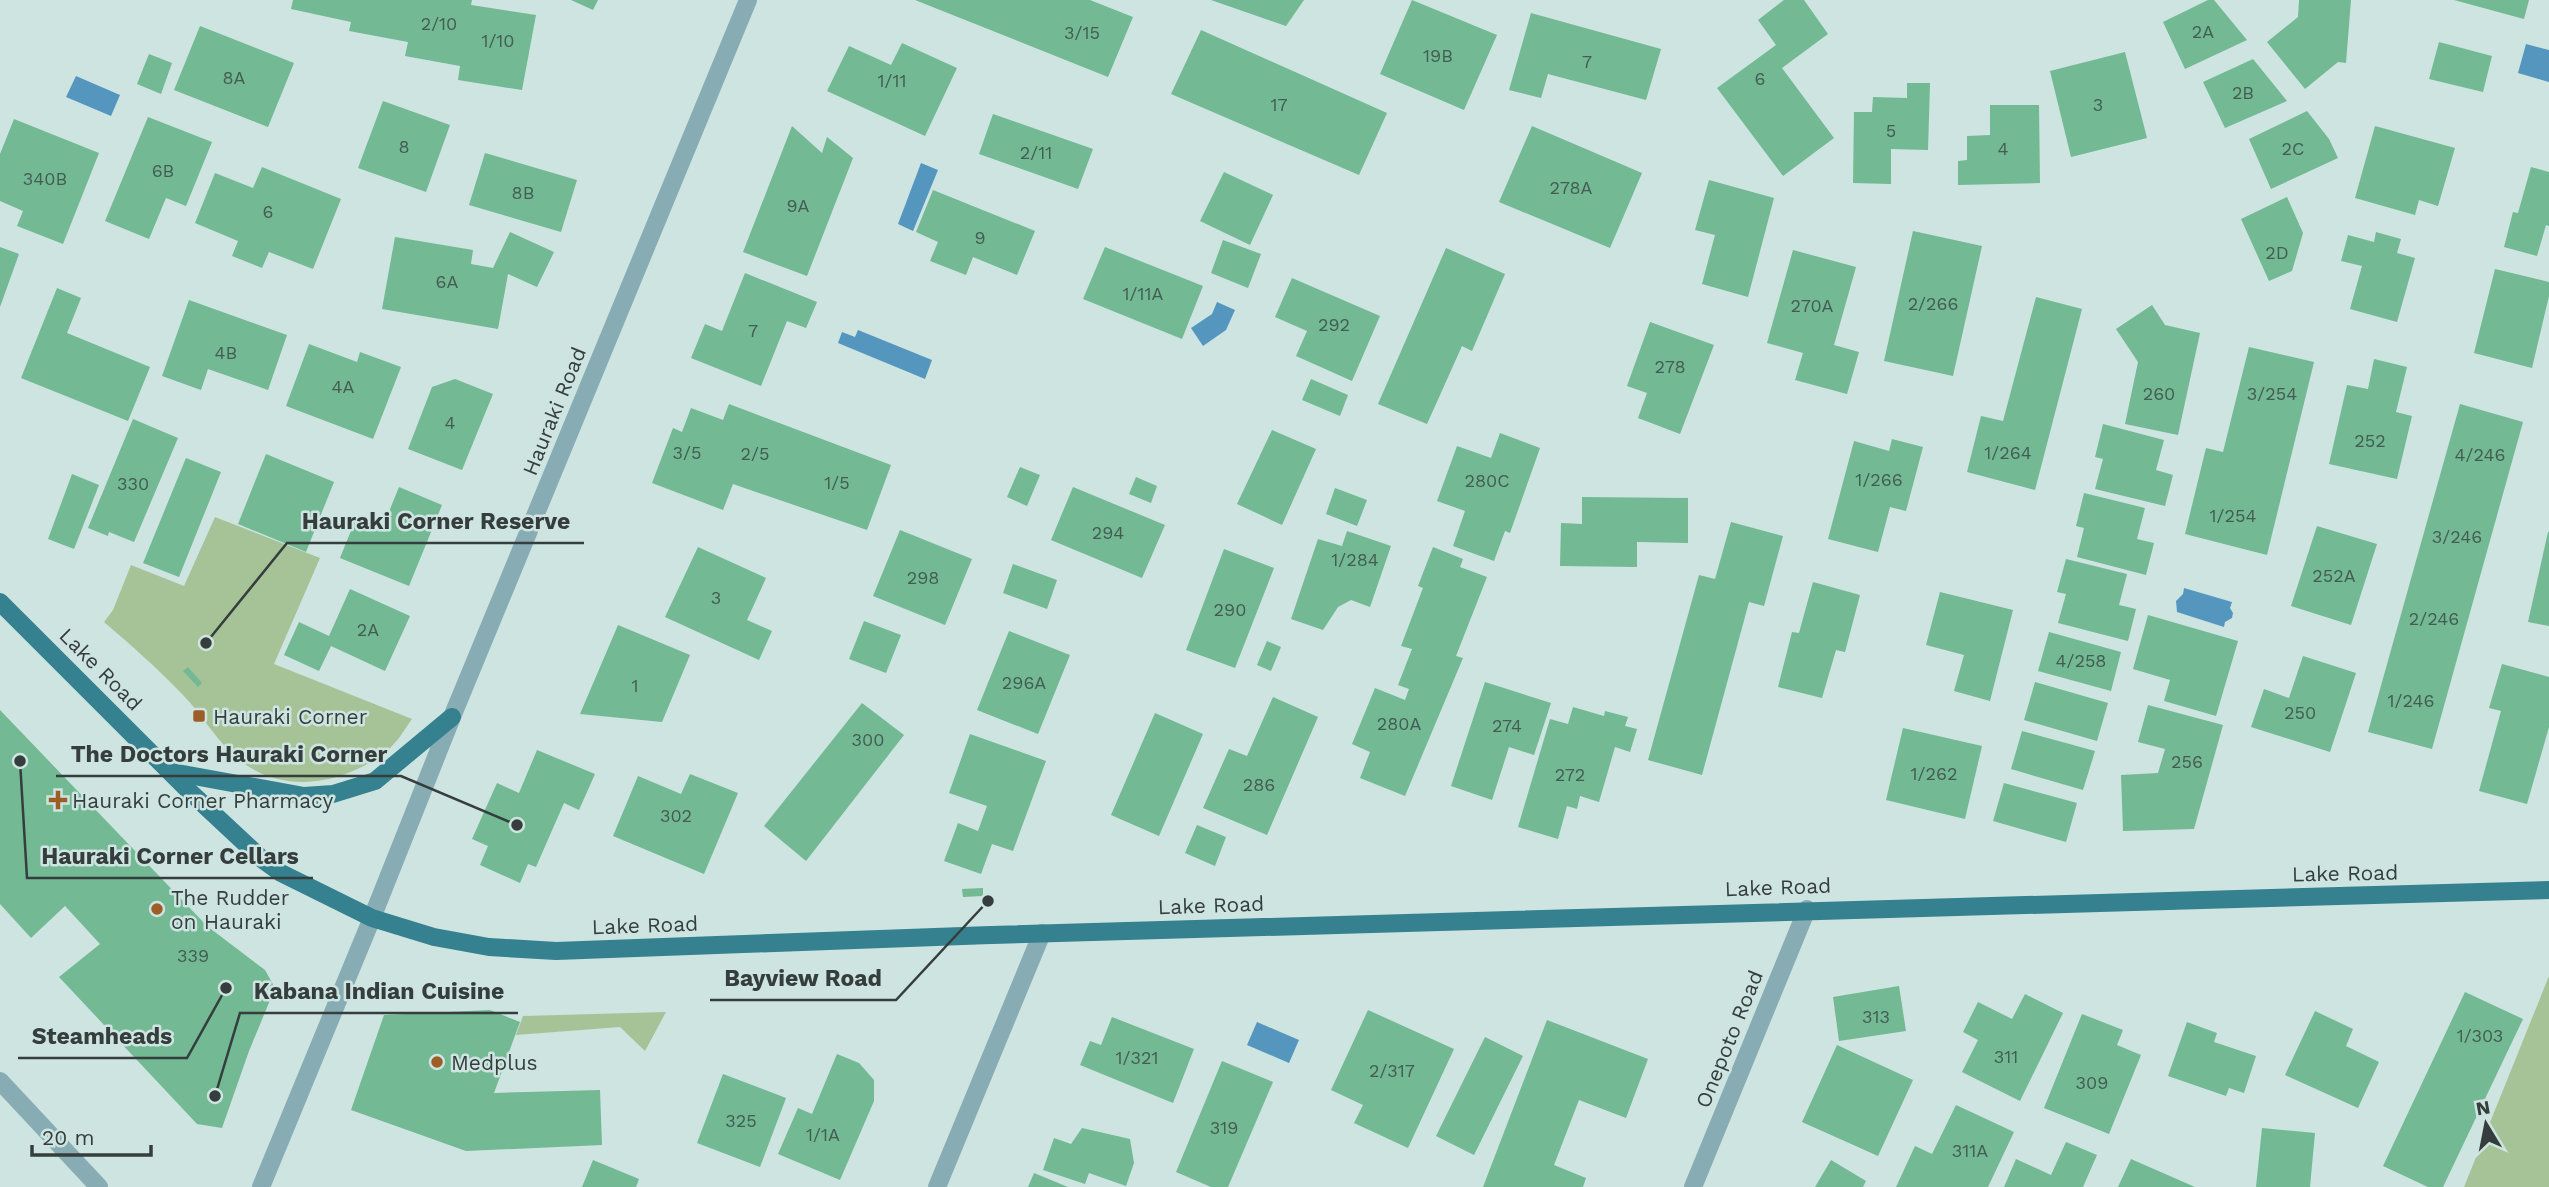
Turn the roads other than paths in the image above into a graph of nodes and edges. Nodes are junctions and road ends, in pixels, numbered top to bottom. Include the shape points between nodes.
1 (748, 0) edge
2 (0, 601) edge
3 (452, 717) junction
4 (172, 772) junction
5 (2549, 890) edge
6 (1807, 909) junction
7 (372, 918) junction
8 (1042, 933) junction
9 (0, 1081) edge
10 (99, 1187) edge
11 (261, 1187) edge
12 (937, 1187) edge
13 (1693, 1187) edge

1 - 3 street, Hauraki Road
2 - 4 main road, Lake Road
3 - 4 main road via 375,781 333,794 304,796
3 - 7 street, Hauraki Road
4 - 7 main road, Lake Road via 263,860
5 - 6 main road, Lake Road
6 - 8 main road, Lake Road
6 - 13 street, Onepoto Road
7 - 8 main road, Lake Road via 451,942 556,951
7 - 11 street, Hauraki Road
8 - 12 street
9 - 10 street

